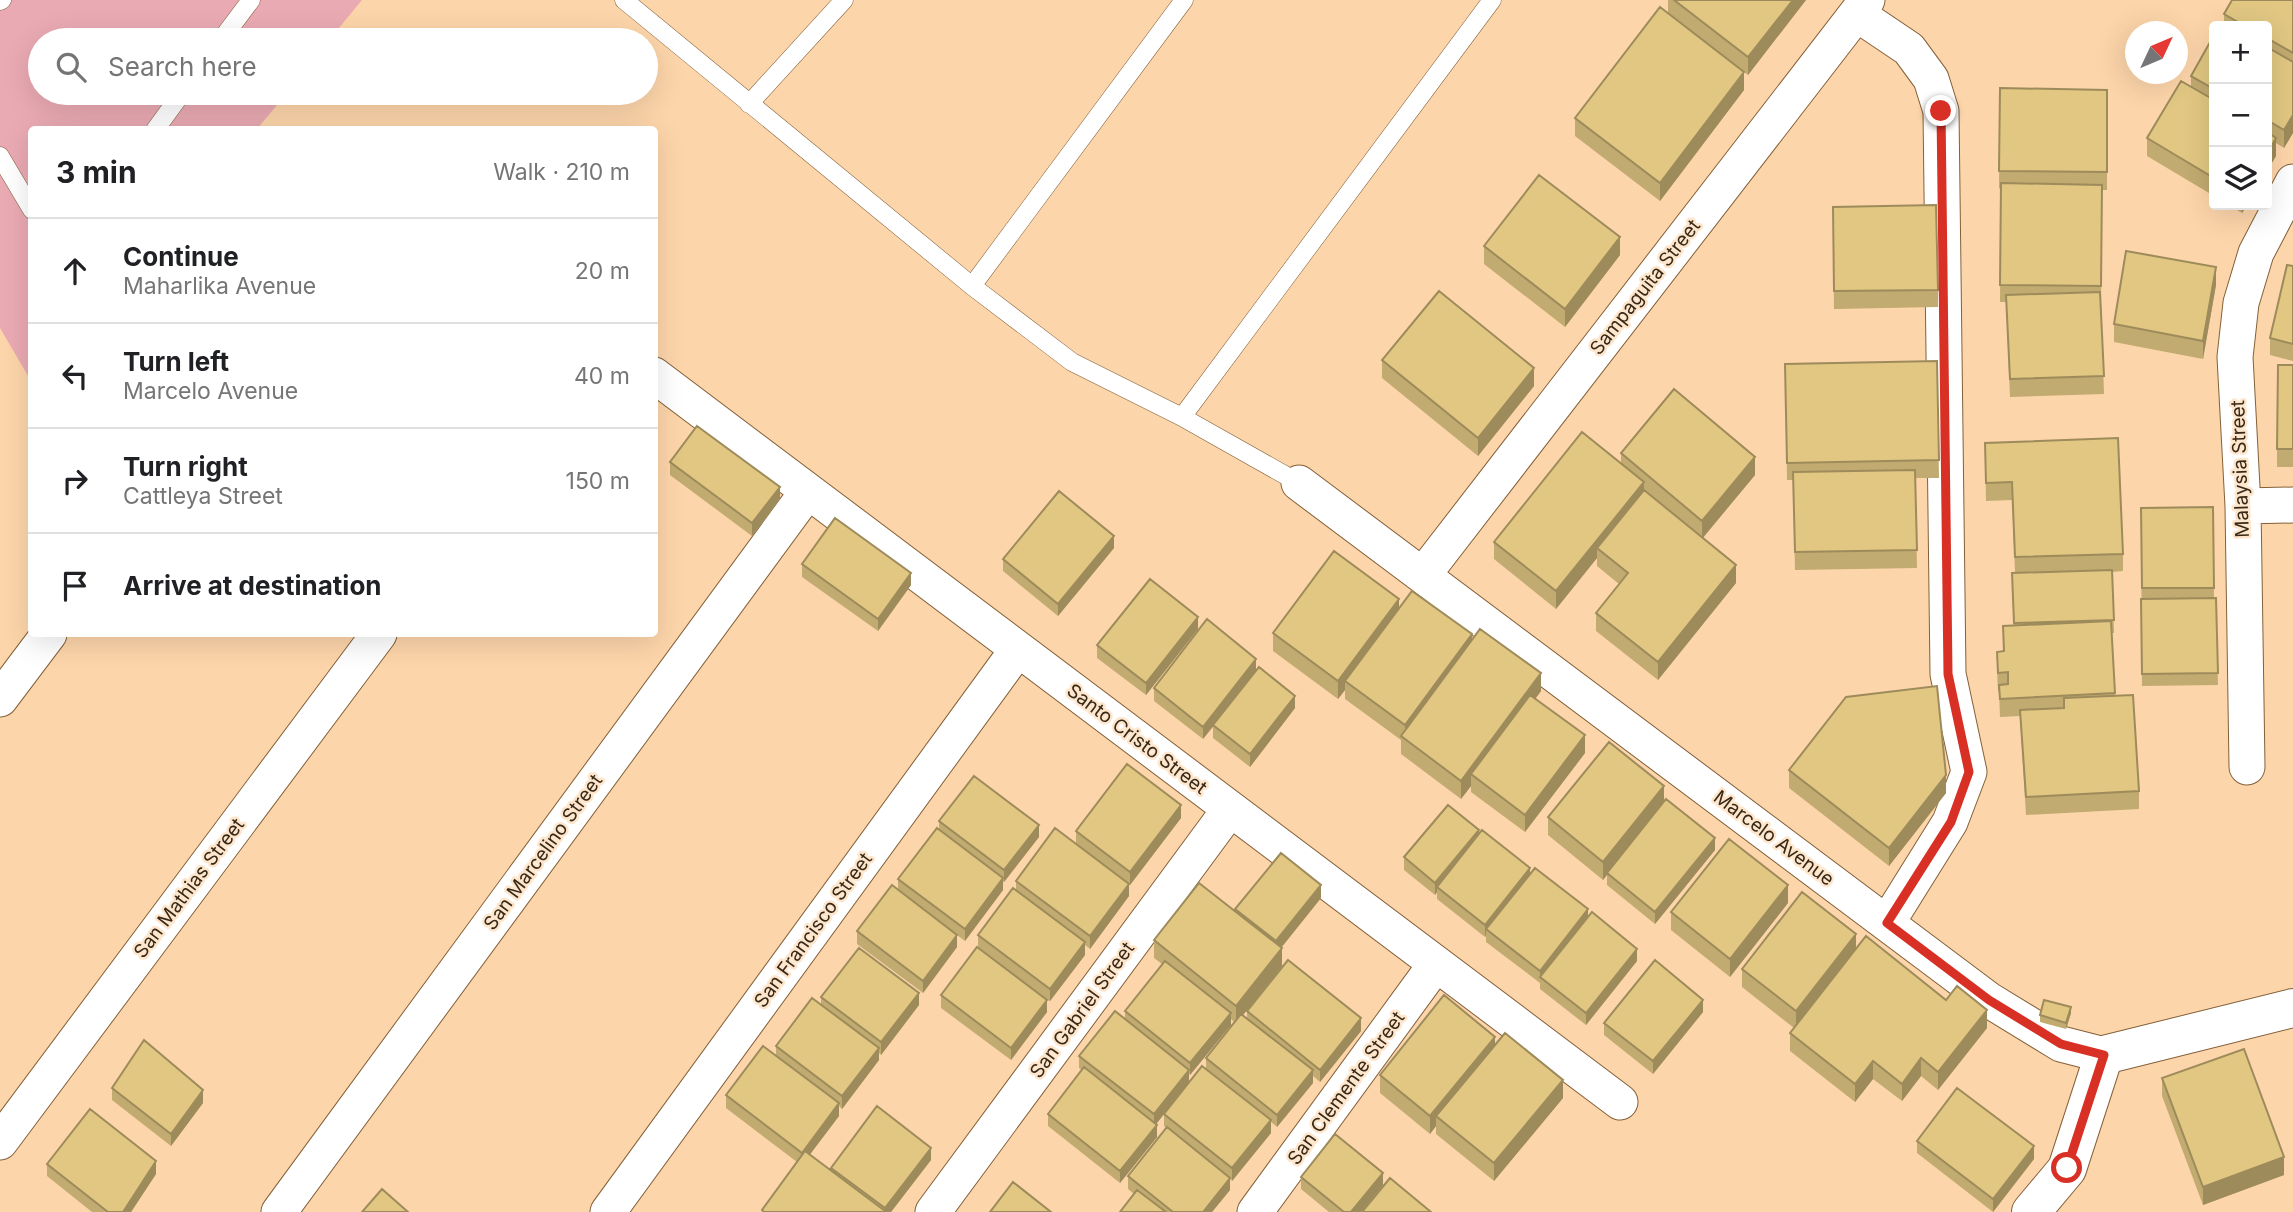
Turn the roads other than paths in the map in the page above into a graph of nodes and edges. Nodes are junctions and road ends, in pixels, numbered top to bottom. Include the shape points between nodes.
1 (251, 0) edge
2 (624, 0) edge
3 (844, 0) edge
4 (1184, 0) edge
5 (1492, 0) edge
6 (1862, 7) edge
7 (230, 28) edge
8 (658, 28) edge
9 (658, 28) edge
10 (749, 104) junction
11 (173, 105) edge
12 (158, 126) edge
13 (0, 156) edge
14 (2293, 182) edge
15 (28, 203) edge
16 (972, 286) junction
17 (658, 378) edge
18 (1182, 417) junction
19 (1299, 483) joint
20 (808, 491) junction
21 (2293, 505) edge
22 (2242, 506) junction
23 (1423, 575) junction
24 (47, 637) edge
25 (377, 637) edge
26 (1018, 649) junction
27 (0, 699) edge
28 (2246, 767) dead end
29 (1230, 808) junction
30 (1887, 923) junction
31 (1436, 964) junction
32 (2293, 1008) edge
33 (2104, 1055) junction
34 (1620, 1102) dead end
35 (0, 1142) edge
36 (279, 1212) edge
37 (608, 1212) edge
38 (933, 1212) edge
39 (1255, 1212) edge
40 (2031, 1212) edge

1 - 7 lane
2 - 8 lane
3 - 10 lane
4 - 16 lane
5 - 18 lane
6 - 23 street, Sampaguita Street
6 - 30 street via 1909,49 1931,79 1941,111 1948,674 1969,772 1951,822
9 - 10 lane
10 - 16 lane
11 - 12 lane
13 - 15 lane
14 - 22 street, Malaysia Street via 2256,253 2241,303 2235,357
16 - 18 lane via 1072,362
17 - 20 street, Santo Cristo Street
18 - 19 lane
19 - 23 street, Marcelo Avenue
20 - 26 street, Santo Cristo Street
20 - 36 street, San Marcelino Street
21 - 22 street
22 - 28 street, Malaysia Street
23 - 30 street, Marcelo Avenue
24 - 27 street
25 - 35 street, San Mathias Street
26 - 29 street, Santo Cristo Street
26 - 37 street, San Francisco Street
29 - 31 street, Santo Cristo Street
29 - 38 street, San Gabriel Street
30 - 33 street, Marcelo Avenue via 1989,1000 2061,1044
31 - 34 street, Santo Cristo Street
31 - 39 street, San Clemente Street
32 - 33 street, Marcelo Avenue
33 - 40 street via 2067,1168

